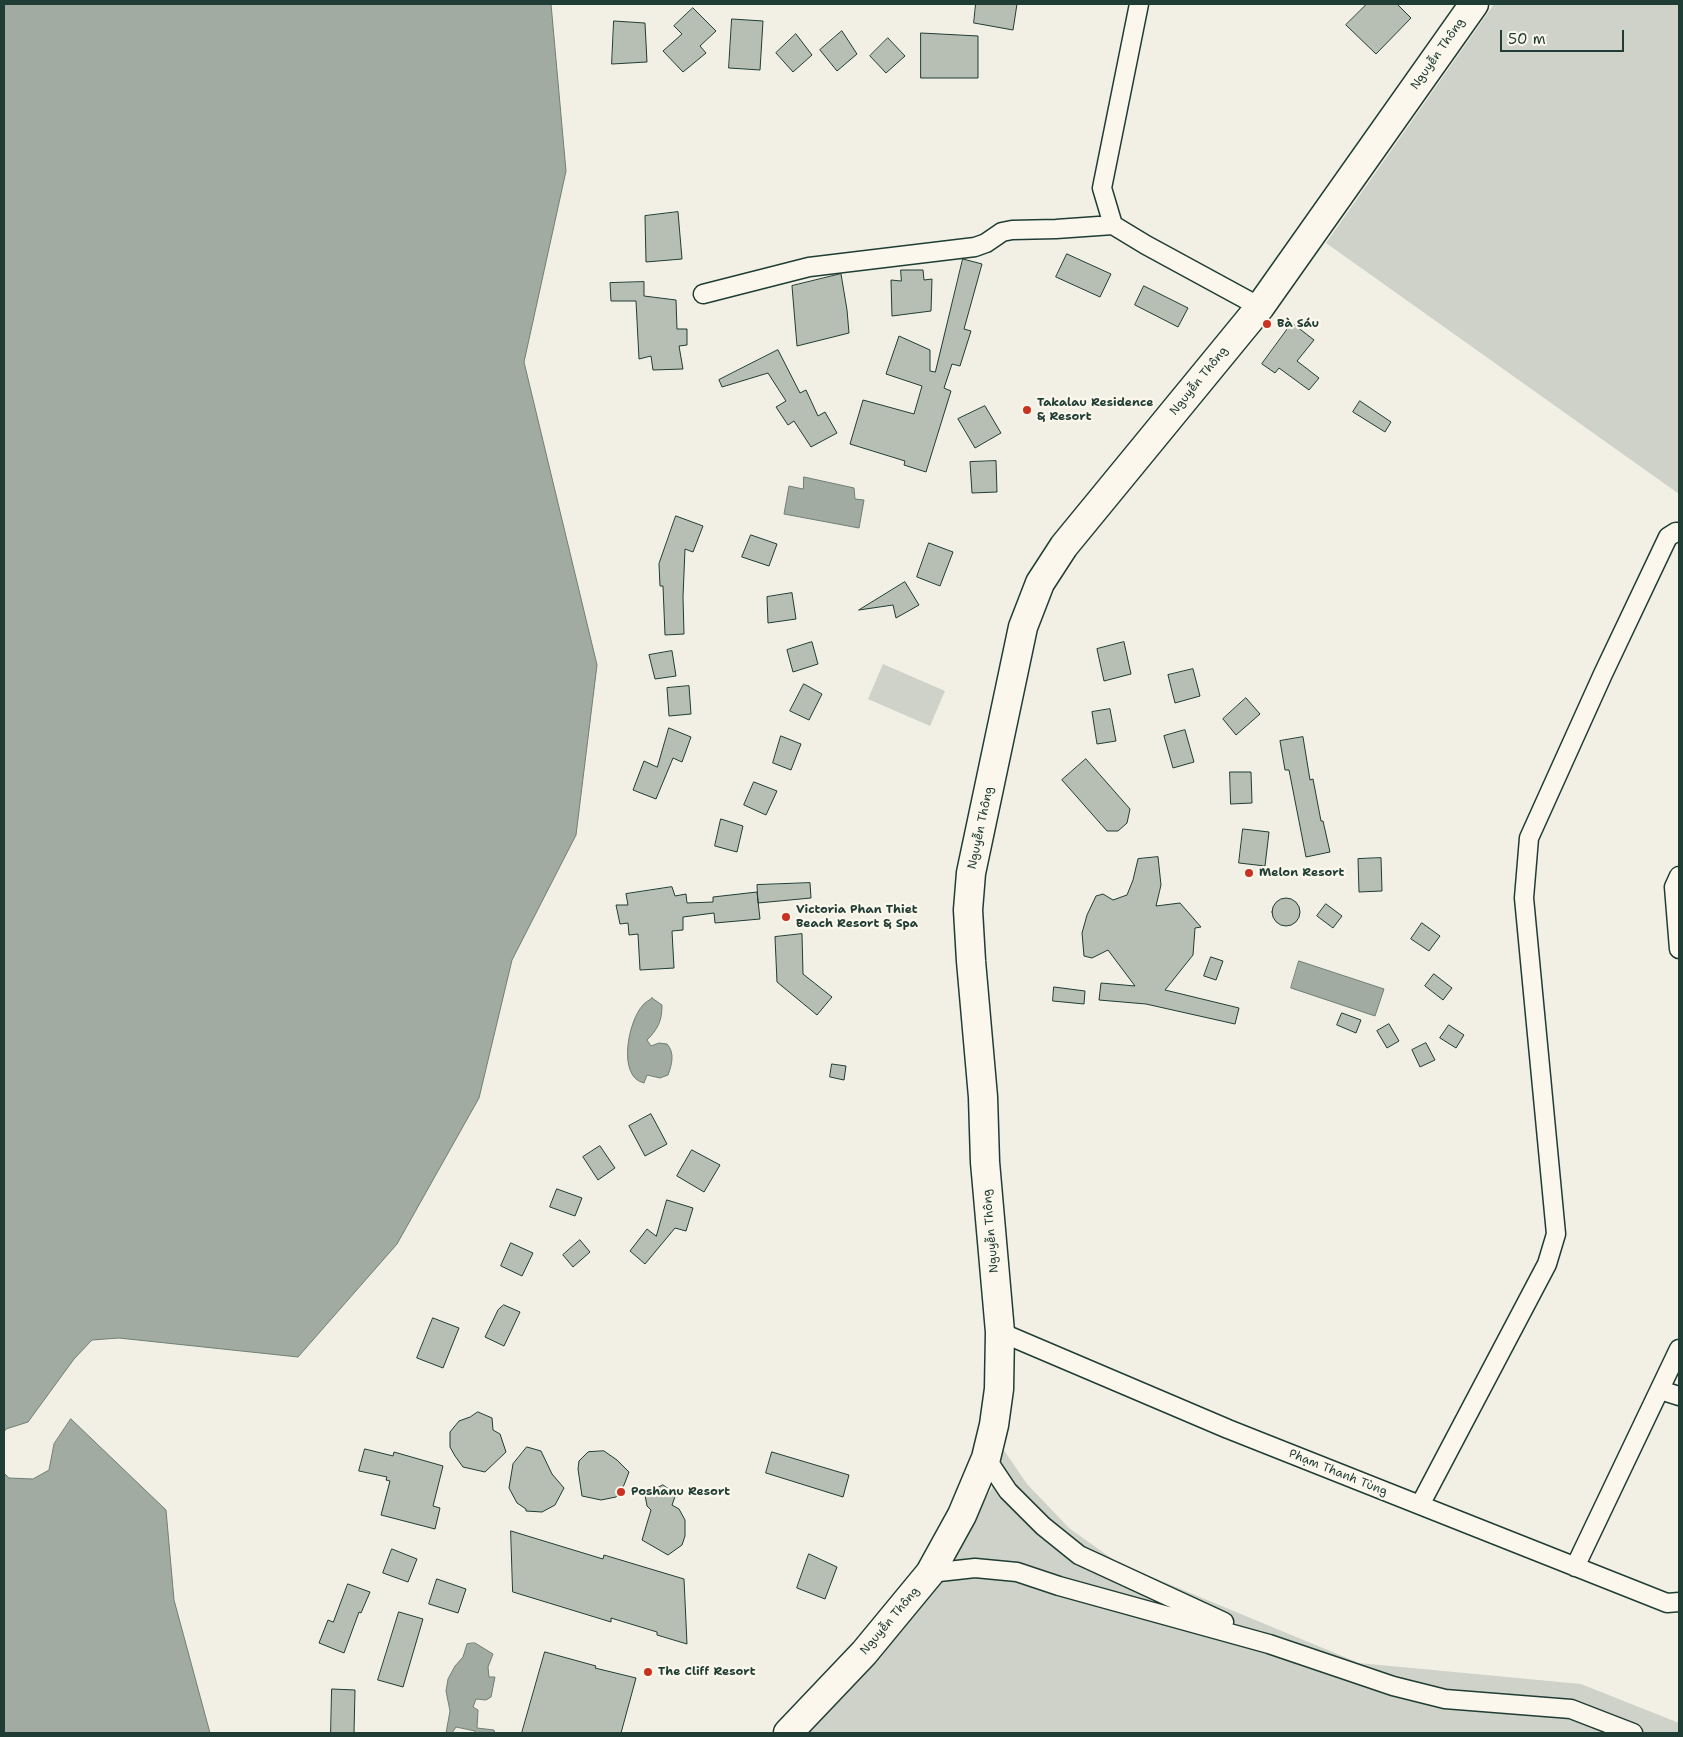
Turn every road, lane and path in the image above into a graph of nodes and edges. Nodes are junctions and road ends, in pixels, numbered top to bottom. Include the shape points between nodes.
1 (1139, 4) edge
2 (1474, 4) edge
3 (1113, 225) junction
4 (703, 294) dead end
5 (1260, 307) junction
6 (1679, 532) edge
7 (1679, 876) edge
8 (1679, 949) edge
9 (1000, 1332) junction
10 (1679, 1349) edge
11 (1660, 1390) junction
12 (1679, 1396) edge
13 (986, 1458) junction
14 (1420, 1505) junction
15 (1575, 1567) junction
16 (930, 1573) junction
17 (1679, 1602) edge
18 (1269, 1644) junction
19 (788, 1733) edge
20 (1633, 1733) edge

1 - 3 street via 1102,188
2 - 5 main road, Nguyễn Thông
3 - 4 street via 1012,230 975,247 809,268
3 - 5 street
5 - 9 main road, Nguyễn Thông via 1064,546 1040,583 1023,627 971,873 968,910
6 - 14 street via 1668,537 1529,838 1524,898 1556,1234 1547,1264
7 - 8 street via 1674,887
9 - 13 main road, Nguyễn Thông via 998,1389
9 - 14 street, Phạm Thanh Tùng via 1228,1429
10 - 11 street
11 - 12 street
11 - 15 street
13 - 16 main road, Nguyễn Thông via 962,1516
13 - 18 street via 1008,1491 1043,1526 1079,1555
14 - 15 street, Phạm Thanh Tùng
15 - 17 street, Phạm Thanh Tùng via 1666,1603
16 - 18 street via 975,1568 1017,1572
16 - 19 main road, Nguyễn Thông via 864,1653
18 - 20 street via 1393,1686 1445,1699 1571,1709

